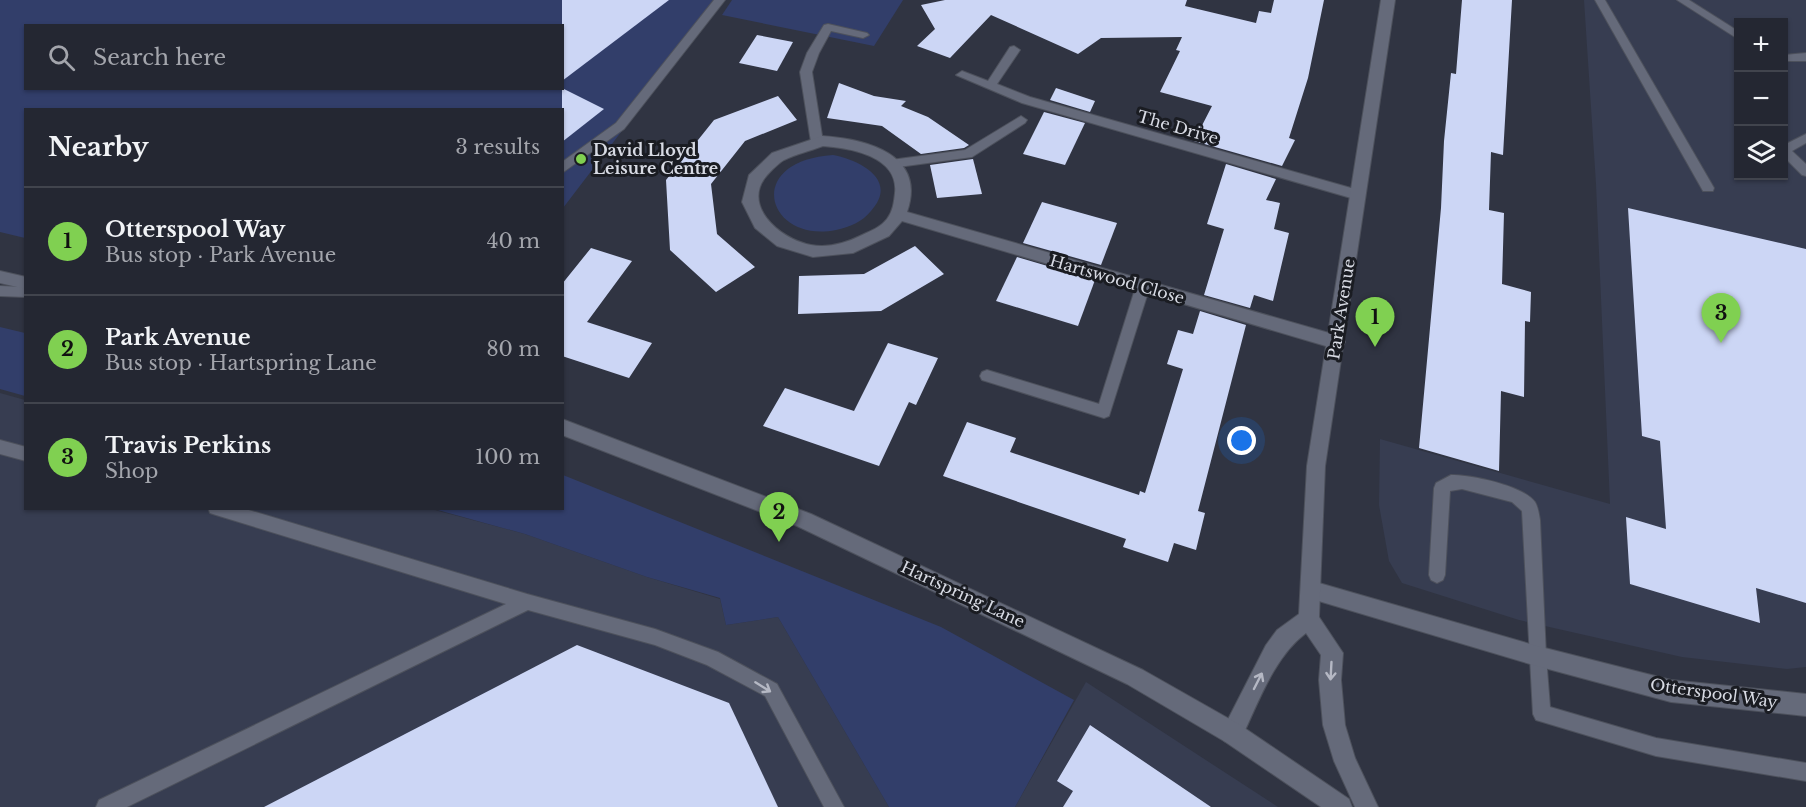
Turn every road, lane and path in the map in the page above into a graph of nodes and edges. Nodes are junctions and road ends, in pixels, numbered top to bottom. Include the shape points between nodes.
1 (720, 0) edge
2 (1388, 0) edge
3 (1600, 0) edge
4 (1682, 0) edge
5 (1734, 33) edge
6 (863, 34) dead end
7 (1014, 50) dead end
8 (1806, 57) edge
9 (1788, 58) edge
10 (962, 75) dead end
11 (990, 86) junction
12 (1021, 120) dead end
13 (1806, 138) edge
14 (818, 142) junction
15 (891, 164) junction
16 (564, 168) edge
17 (1806, 172) edge
18 (1708, 188) dead end
19 (1358, 195) junction
20 (899, 215) junction
21 (0, 277) edge
22 (24, 283) edge
23 (1143, 286) junction
24 (0, 291) edge
25 (24, 292) edge
26 (1336, 342) junction
27 (987, 376) dead end
28 (564, 429) edge
29 (0, 447) edge
30 (24, 453) edge
31 (223, 510) edge
32 (1437, 575) dead end
33 (1312, 590) junction
34 (527, 602) junction
35 (1309, 619) junction
36 (1537, 656) junction
37 (1806, 705) edge
38 (1232, 733) junction
39 (1806, 772) edge
40 (111, 806) edge
41 (834, 807) edge
42 (1341, 807) edge
43 (1367, 807) edge

1 - 16 lane via 620,126
2 - 19 street, Park Avenue
3 - 18 lane
4 - 5 lane
6 - 14 lane via 828,27 813,53 806,72
7 - 11 lane
8 - 9 lane
10 - 11 lane, The Drive
11 - 19 lane, The Drive via 1139,134
12 - 15 lane via 968,154
13 - 17 lane via 1784,150
14 - 15 street via 846,142 869,148
14 - 20 street via 776,156 760,170 751,187 750,206 758,223 774,238 796,248 847,249 871,240
15 - 20 street via 900,174 905,192
19 - 26 street, Park Avenue
20 - 23 street, Hartswood Close
21 - 22 street
23 - 26 street, Hartswood Close
23 - 27 lane via 1104,412
24 - 25 lane
26 - 33 street, Park Avenue via 1316,466
28 - 38 street, Hartspring Lane via 814,525 1135,677
29 - 30 lane
31 - 34 lane
32 - 36 lane via 1442,488 1451,482 1462,482 1517,496 1529,507 1532,520
33 - 35 street, Park Avenue
33 - 36 street, Otterspool Way
34 - 40 lane
34 -> 41 lane via 655,637 712,658 771,690
38 -> 35 street via 1279,644
35 -> 43 street via 1332,653 1334,725 1345,761
36 - 37 street, Otterspool Way via 1671,691
36 - 39 lane via 1542,714 1656,747
38 - 42 street, Hartspring Lane

